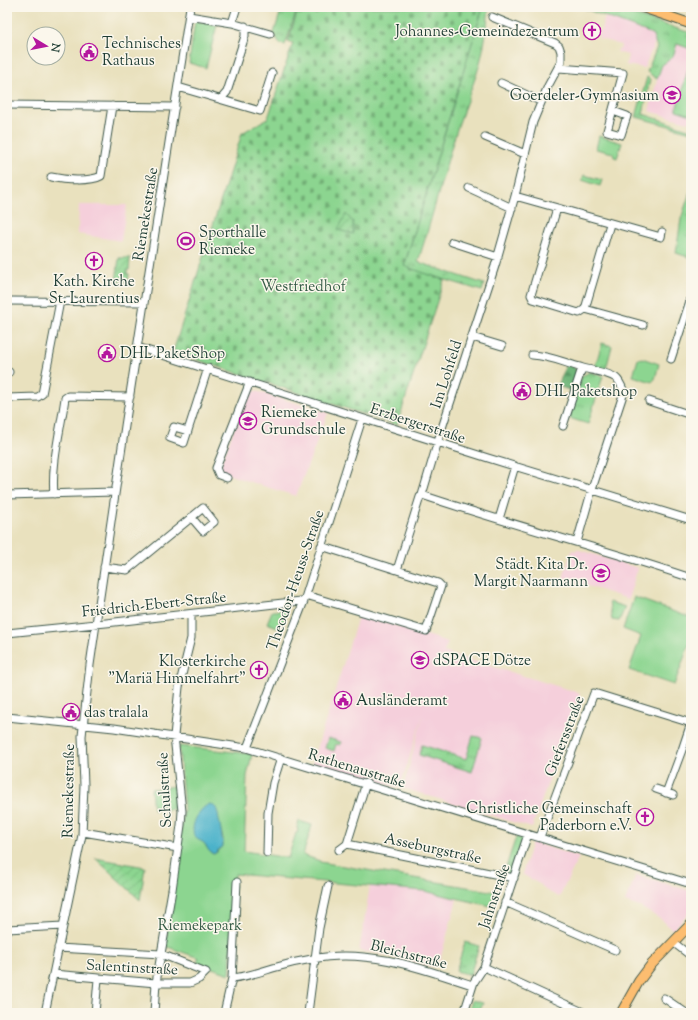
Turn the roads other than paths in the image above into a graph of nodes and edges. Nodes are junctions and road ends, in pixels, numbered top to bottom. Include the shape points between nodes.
1 (190, 7) edge
2 (237, 7) edge
3 (641, 7) edge
4 (189, 16) junction
5 (492, 17) dead end
6 (232, 23) junction
7 (691, 24) edge
8 (245, 26) junction
9 (270, 34) dead end
10 (559, 68) junction
11 (272, 73) dead end
12 (501, 83) dead end
13 (178, 87) junction
14 (221, 100) junction
15 (540, 101) junction
16 (7, 105) edge
17 (112, 106) junction
18 (174, 107) junction
19 (613, 112) dead end
20 (485, 137) dead end
21 (525, 154) junction
22 (51, 177) dead end
23 (469, 188) dead end
24 (515, 196) junction
25 (512, 208) junction
26 (557, 208) junction
27 (610, 224) junction
28 (662, 232) dead end
29 (452, 242) dead end
30 (498, 257) junction
31 (691, 298) edge
32 (7, 301) edge
33 (60, 301) junction
34 (144, 302) junction
35 (585, 309) junction
36 (643, 325) dead end
37 (472, 337) junction
38 (502, 346) dead end
39 (137, 347) junction
40 (532, 355) dead end
41 (671, 359) dead end
42 (208, 368) junction
43 (582, 368) junction
44 (250, 382) junction
45 (130, 397) junction
46 (7, 398) edge
47 (649, 401) dead end
48 (691, 415) edge
49 (362, 419) junction
50 (563, 426) dead end
51 (188, 431) dead end
52 (437, 442) junction
53 (515, 466) junction
54 (228, 478) dead end
55 (592, 489) junction
56 (114, 492) junction
57 (54, 494) junction
58 (7, 495) edge
59 (422, 495) junction
60 (191, 517) dead end
61 (499, 519) junction
62 (691, 520) edge
63 (577, 542) junction
64 (321, 546) junction
65 (104, 567) junction
66 (397, 570) junction
67 (691, 578) edge
68 (305, 598) junction
69 (190, 614) junction
70 (95, 624) junction
71 (7, 633) edge
72 (7, 717) edge
73 (691, 723) edge
74 (83, 724) junction
75 (174, 736) junction
76 (247, 748) junction
77 (281, 758) junction
78 (366, 784) junction
79 (656, 789) dead end
80 (666, 793) junction
81 (673, 796) dead end
82 (83, 832) junction
83 (528, 834) junction
84 (540, 837) junction
85 (348, 844) junction
86 (178, 848) junction
87 (339, 850) dead end
88 (267, 853) dead end
89 (514, 878) junction
90 (237, 882) dead end
91 (691, 884) edge
92 (328, 886) dead end
93 (505, 902) junction
94 (691, 924) edge
95 (64, 926) junction
96 (7, 929) edge
97 (674, 943) junction
98 (58, 948) junction
99 (614, 950) dead end
100 (160, 954) junction
101 (691, 956) edge
102 (314, 958) junction
103 (484, 967) junction
104 (53, 974) junction
105 (232, 978) junction
106 (98, 979) junction
107 (156, 983) junction
108 (472, 985) junction
109 (664, 998) dead end
110 (45, 1013) edge
111 (95, 1013) edge
112 (154, 1013) edge
113 (224, 1013) edge
114 (308, 1013) edge
115 (464, 1013) edge
116 (585, 1013) edge
117 (621, 1013) edge
118 (686, 1013) edge

1 - 4 street, Riemekestraße
2 - 6 street
3 - 7 main road
4 - 6 street
4 - 13 street, Riemekestraße
5 - 10 street, Im Lohfeld via 559,46 562,56
6 - 8 street
8 - 9 street
8 - 14 street via 245,36 227,92
10 - 15 street, Im Lohfeld
10 - 19 street via 623,73
11 - 14 street via 260,111
12 - 15 street
13 - 14 street
13 - 18 street, Riemekestraße
15 - 21 street, Im Lohfeld
16 - 17 street
17 - 18 street
17 - 22 street via 101,176 97,179
18 - 34 street, Riemekestraße
20 - 21 street
21 - 24 street, Im Lohfeld
23 - 25 street
24 - 25 street, Im Lohfeld
24 - 26 street
25 - 30 street, Im Lohfeld
26 - 27 street
26 - 35 street via 532,295 534,299 578,313
27 - 28 street via 661,237
27 - 35 street
29 - 30 street
30 - 37 street, Im Lohfeld
31 - 41 street
32 - 33 street
33 - 34 street
33 - 46 street via 42,394 38,398
34 - 39 street, Riemekestraße
35 - 36 street
37 - 38 street, Im Lohfeld
37 - 52 street, Im Lohfeld
39 - 42 street, Erzbergerstraße
39 - 45 street, Riemekestraße
40 - 43 street via 545,355
42 - 44 street, Erzbergerstraße
42 - 51 street
43 - 50 street
43 - 55 street via 616,378 624,392
44 - 49 street, Erzbergerstraße
44 - 54 street via 216,468 219,475
45 - 56 street, Riemekestraße
45 - 57 street via 65,398 54,469
47 - 48 street
49 - 52 street, Erzbergerstraße
49 - 64 street, Theodor-Heuss-Straße
52 - 53 street, Erzbergerstraße
52 - 59 street, Im Lohfeld
53 - 55 street, Erzbergerstraße
53 - 61 street
55 - 62 street, Erzbergerstraße via 658,514
55 - 63 street
56 - 57 street
56 - 65 street, Riemekestraße
57 - 58 street
59 - 61 street
59 - 66 street, Im Lohfeld
60 - 65 street via 127,570
61 - 63 street
63 - 67 street
64 - 66 street
64 - 68 street, Theodor-Heuss-Straße
65 - 70 street, Riemekestraße
66 - 68 street, Friedrich-Ebert-Straße via 440,585 426,631
68 - 69 street, Friedrich-Ebert-Straße
68 - 76 street, Theodor-Heuss-Straße
69 - 70 street, Friedrich-Ebert-Straße
69 - 75 street, Schulstraße via 191,638 179,687
70 - 71 street, Friedrich-Ebert-Straße
70 - 74 street, Riemekestraße
72 - 74 street, Rathenaustraße
73 - 80 street
73 - 84 street, Giefersstraße via 594,694
74 - 75 street, Rathenaustraße
74 - 82 street, Riemekestraße
75 - 76 street, Rathenaustraße
75 - 86 street, Schulstraße via 182,811
76 - 77 street, Rathenaustraße
77 - 78 street, Rathenaustraße
77 - 88 street via 273,783 268,813
78 - 83 street, Rathenaustraße
78 - 85 street
79 - 80 street
80 - 81 street
82 - 86 street
82 - 95 street, Riemekestraße
83 - 84 street, Rathenaustraße
83 - 89 street, Jahnstraße
84 - 91 street, Rathenaustraße
85 - 87 street
85 - 89 street, Asseburgstraße
86 - 100 street, Schulstraße
89 - 93 street, Jahnstraße
90 - 105 street
92 - 102 street
93 - 99 street
93 - 103 street, Jahnstraße
94 - 97 main road
95 - 96 street
95 - 98 street, Riemekestraße
97 - 101 street
97 - 117 main road via 638,981
98 - 100 street
98 - 104 street, Riemekestraße
100 - 107 street, Schulstraße
100 - 107 street, Salentinstraße via 206,972 190,983
102 - 105 street, Bleichstraße
102 - 108 street, Bleichstraße via 376,958 430,971
102 - 114 street
103 - 108 street, Jahnstraße
103 - 116 street
104 - 106 street, Salentinstraße
104 - 110 street, Riemekestraße
105 - 113 street
106 - 107 street, Salentinstraße
106 - 111 street
107 - 112 street, Schulstraße
108 - 115 street, Jahnstraße
109 - 118 street

